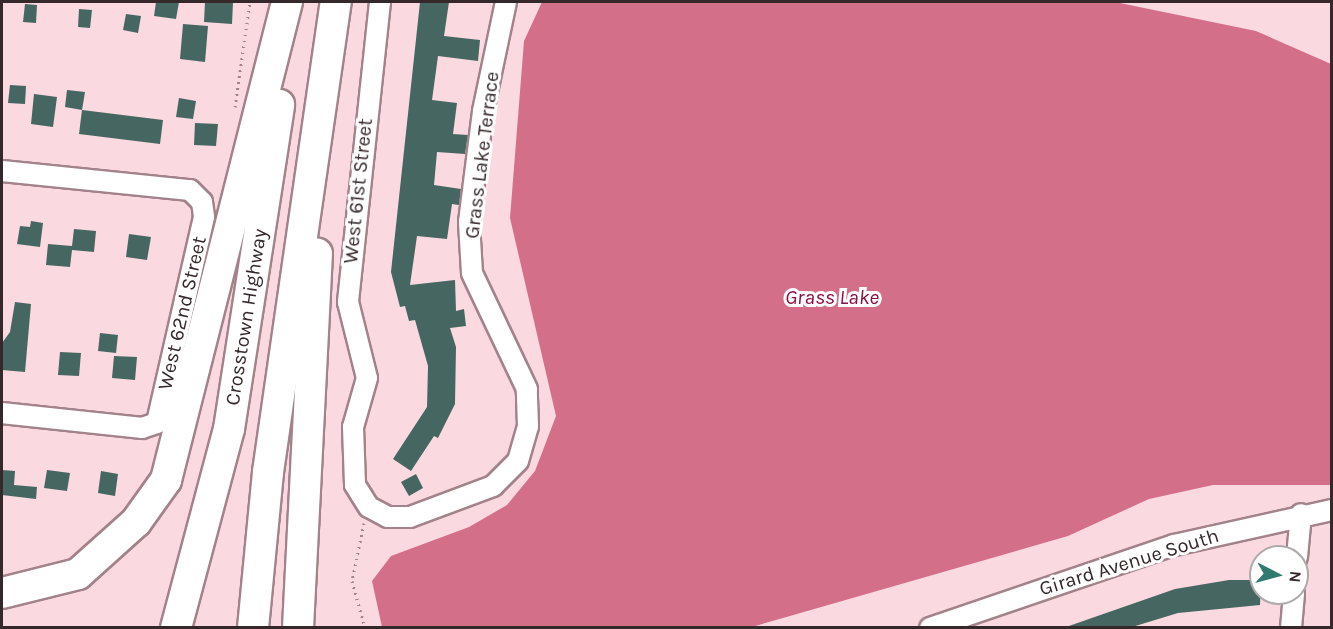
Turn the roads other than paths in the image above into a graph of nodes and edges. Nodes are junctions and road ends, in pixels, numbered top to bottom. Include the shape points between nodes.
1 (287, 2) edge
2 (295, 2) edge
3 (336, 2) edge
4 (380, 2) edge
5 (506, 2) edge
6 (325, 75) junction
7 (2, 171) edge
8 (2, 413) edge
9 (369, 507) joint
10 (1332, 510) edge
11 (1301, 514) junction
12 (1298, 545) edge
13 (2, 593) edge
14 (1293, 605) edge
15 (176, 627) edge
16 (253, 627) edge
17 (298, 627) edge
18 (930, 627) edge
19 (1291, 627) edge

1 - 13 highway via 166,480 136,522 78,574
2 - 15 highway, Crosstown Highway via 228,429
3 - 6 highway
4 - 9 street, West 61st Street via 348,302 368,378 353,427 355,485
5 - 9 street, Grass Lake Terrace via 483,111 469,222 472,273 528,389 528,426 518,461 494,486 410,517 388,517
6 - 16 highway via 268,472
6 - 17 highway
7 - 8 street, West 62nd Street via 190,190 202,202 204,217 156,423 142,428
10 - 11 street, Girard Avenue South
11 - 12 street
11 - 18 street, Girard Avenue South via 1174,545
14 - 19 street

